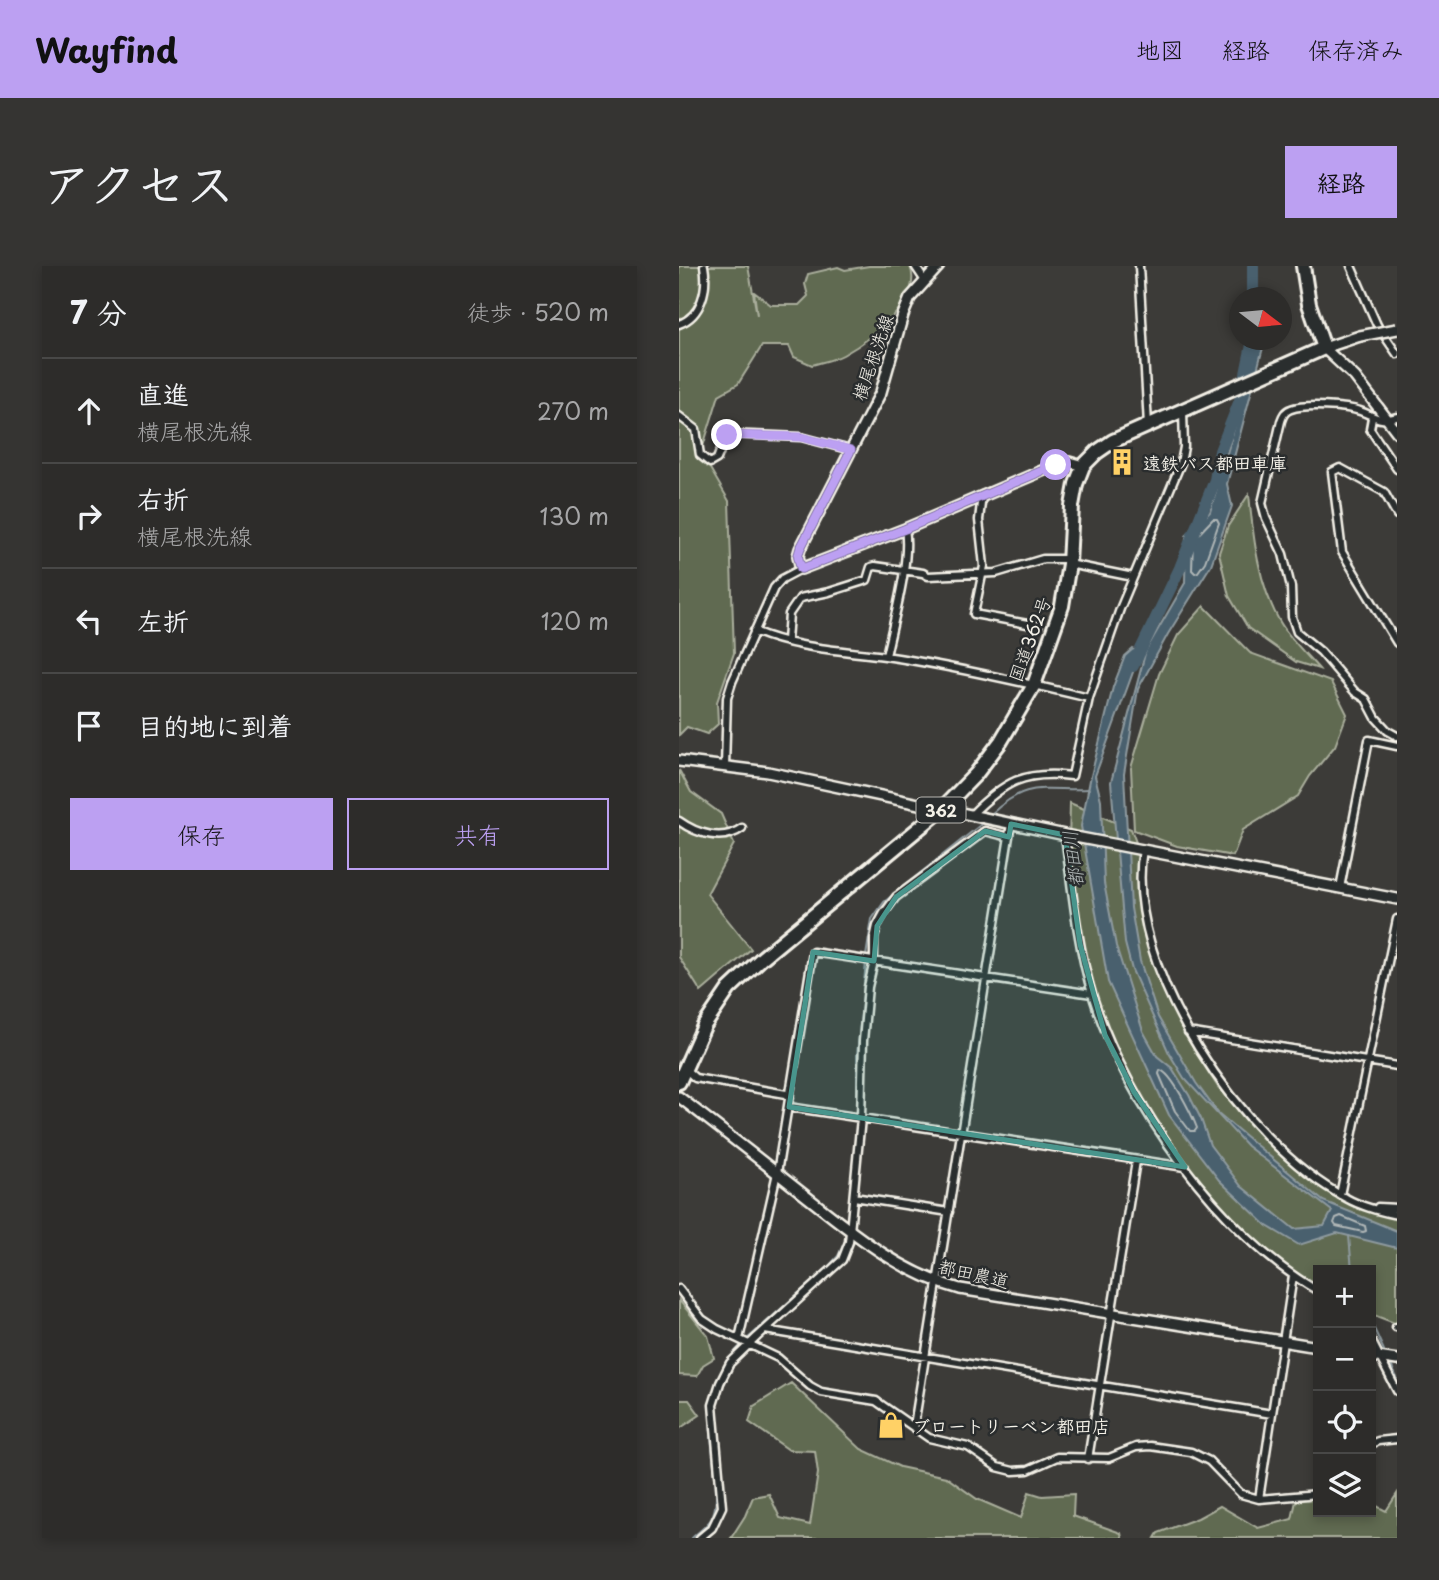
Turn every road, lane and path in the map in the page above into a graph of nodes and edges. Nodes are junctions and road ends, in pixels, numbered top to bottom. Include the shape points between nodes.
1 (704, 266) edge
2 (915, 266) edge
3 (939, 266) edge
4 (1139, 266) edge
5 (1303, 266) edge
6 (1350, 266) edge
7 (925, 281) junction
8 (679, 324) edge
9 (1397, 329) edge
10 (1324, 348) junction
11 (1397, 354) edge
12 (1183, 411) junction
13 (679, 416) edge
14 (1372, 418) junction
15 (1393, 419) edge
16 (1148, 425) junction
17 (1397, 432) edge
18 (851, 450) junction
19 (1083, 466) junction
20 (1397, 469) edge
21 (982, 495) junction
22 (1397, 515) edge
23 (905, 529) junction
24 (1069, 561) junction
25 (801, 569) junction
26 (903, 569) junction
27 (982, 574) junction
28 (1133, 577) junction
29 (1038, 626) dead end
30 (754, 631) junction
31 (787, 641) junction
32 (1397, 643) edge
33 (886, 656) junction
34 (1034, 685) junction
35 (1089, 698) junction
36 (1397, 736) edge
37 (1397, 746) edge
38 (679, 761) edge
39 (725, 766) junction
40 (941, 810) junction
41 (975, 816) junction
42 (679, 821) edge
43 (1011, 824) junction
44 (742, 828) dead end
45 (1067, 835) junction
46 (1009, 837) junction
47 (1143, 849) junction
48 (1341, 888) junction
49 (1397, 899) edge
50 (1397, 919) edge
51 (873, 961) junction
52 (986, 978) junction
53 (1092, 995) junction
54 (1188, 1032) junction
55 (1368, 1059) junction
56 (1397, 1066) edge
57 (684, 1068) junction
58 (679, 1082) edge
59 (679, 1097) edge
60 (790, 1098) junction
61 (789, 1107) junction
62 (858, 1118) junction
63 (961, 1135) junction
64 (1136, 1161) junction
65 (1185, 1167) junction
66 (778, 1173) junction
67 (1340, 1195) junction
68 (854, 1197) junction
69 (1365, 1207) junction
70 (1397, 1208) edge
71 (949, 1212) junction
72 (1397, 1215) edge
73 (850, 1231) junction
74 (1293, 1276) junction
75 (938, 1283) junction
76 (1313, 1288) edge
77 (679, 1289) edge
78 (1111, 1314) junction
79 (765, 1330) junction
80 (744, 1342) junction
81 (1283, 1342) junction
82 (1313, 1346) edge
83 (926, 1355) junction
84 (1377, 1357) edge
85 (1395, 1359) edge
86 (1100, 1384) junction
87 (1397, 1391) edge
88 (1272, 1414) junction
89 (914, 1426) junction
90 (1397, 1439) edge
91 (1376, 1442) edge
92 (1088, 1459) junction
93 (1313, 1494) edge
94 (1259, 1499) junction
95 (700, 1538) edge

1 - 8 street via 703,298 687,321
2 - 7 street
3 - 7 street, 横尾根洗線
4 - 16 street
5 - 10 highway via 1309,304
6 - 11 street via 1377,325
7 - 18 street, 横尾根洗線 via 906,306 881,392
9 - 10 street, bridge
10 - 12 highway
10 - 15 street
12 - 16 highway
12 - 28 street via 1181,463
13 - 18 street via 696,429 700,455 710,463 717,460 727,435 801,437
14 - 15 street
14 - 20 street via 1370,429
14 - 36 street via 1340,407 1292,408 1284,413 1262,503 1283,554 1297,632
15 - 17 street
16 - 19 highway via 1113,441
18 - 25 street, 横尾根洗線 via 800,549
19 - 21 street via 1056,465
19 - 24 highway, 国道362号 / 362 via 1072,506
21 - 23 street
21 - 27 street
22 - 32 street via 1384,492 1340,468 1332,472 1342,552
23 - 25 street
23 - 26 street
24 - 27 street via 1043,559
24 - 28 street
24 - 34 highway, 国道362号 / 362 via 1062,607
25 - 30 street via 773,588
26 - 27 street via 928,576
26 - 31 street via 871,567 867,580 800,598 789,614
26 - 33 street
27 - 29 street via 974,614
28 - 35 street
30 - 31 street
30 - 39 street via 727,698
31 - 33 street
33 - 34 street
34 - 35 street
34 - 40 highway, 国道362号 / 362 via 1001,741
35 - 41 street via 1072,776 1018,779 997,791
37 - 48 street via 1369,740
38 - 39 street
39 - 40 street
40 - 41 street
40 - 57 highway, 国道362号 / 362 via 729,989
41 - 43 street
42 - 44 street via 691,830 723,836
43 - 45 street
43 - 46 street
45 - 47 street
45 - 53 street via 1080,944
46 - 51 street via 985,831 896,897 877,926
46 - 52 street
47 - 48 street
47 - 54 street via 1147,925
48 - 49 street
50 - 55 street
51 - 52 street
51 - 60 street via 813,951
51 - 62 street
52 - 53 street
52 - 63 street
53 - 65 street via 1122,1071
54 - 55 street
54 - 67 street via 1222,1084 1262,1131
55 - 56 street
55 - 67 street
57 - 58 highway, 国道362号 / 362
57 - 60 street via 695,1078
59 - 66 street, 都田農道
60 - 61 street
61 - 62 street
61 - 66 street
62 - 63 street
62 - 68 street
63 - 64 street
63 - 71 street
64 - 65 street
64 - 78 street
65 - 74 street via 1248,1237
66 - 73 street, 都田農道
66 - 80 street
67 - 69 street
68 - 71 street
68 - 73 street
69 - 70 street
69 - 72 street
71 - 75 street
73 - 75 street, 都田農道 via 910,1272
73 - 79 street via 842,1260
74 - 76 street
74 - 81 street
75 - 78 street, 都田農道
75 - 83 street
77 - 80 street via 702,1319
78 - 81 street, 都田農道
78 - 86 street
79 - 80 street
79 - 83 street
80 - 89 street via 778,1359 821,1392 876,1401
80 - 95 street via 713,1405 722,1507 712,1528
81 - 82 street, 都田農道
81 - 88 street
83 - 86 street
83 - 89 street
84 - 85 street
84 - 87 street
86 - 88 street
86 - 92 street
88 - 94 street
89 - 92 street via 929,1438 968,1447 997,1467 1013,1471 1028,1470 1057,1457
90 - 91 street
92 - 94 street via 1150,1446 1191,1452 1209,1461 1241,1494
93 - 94 street

